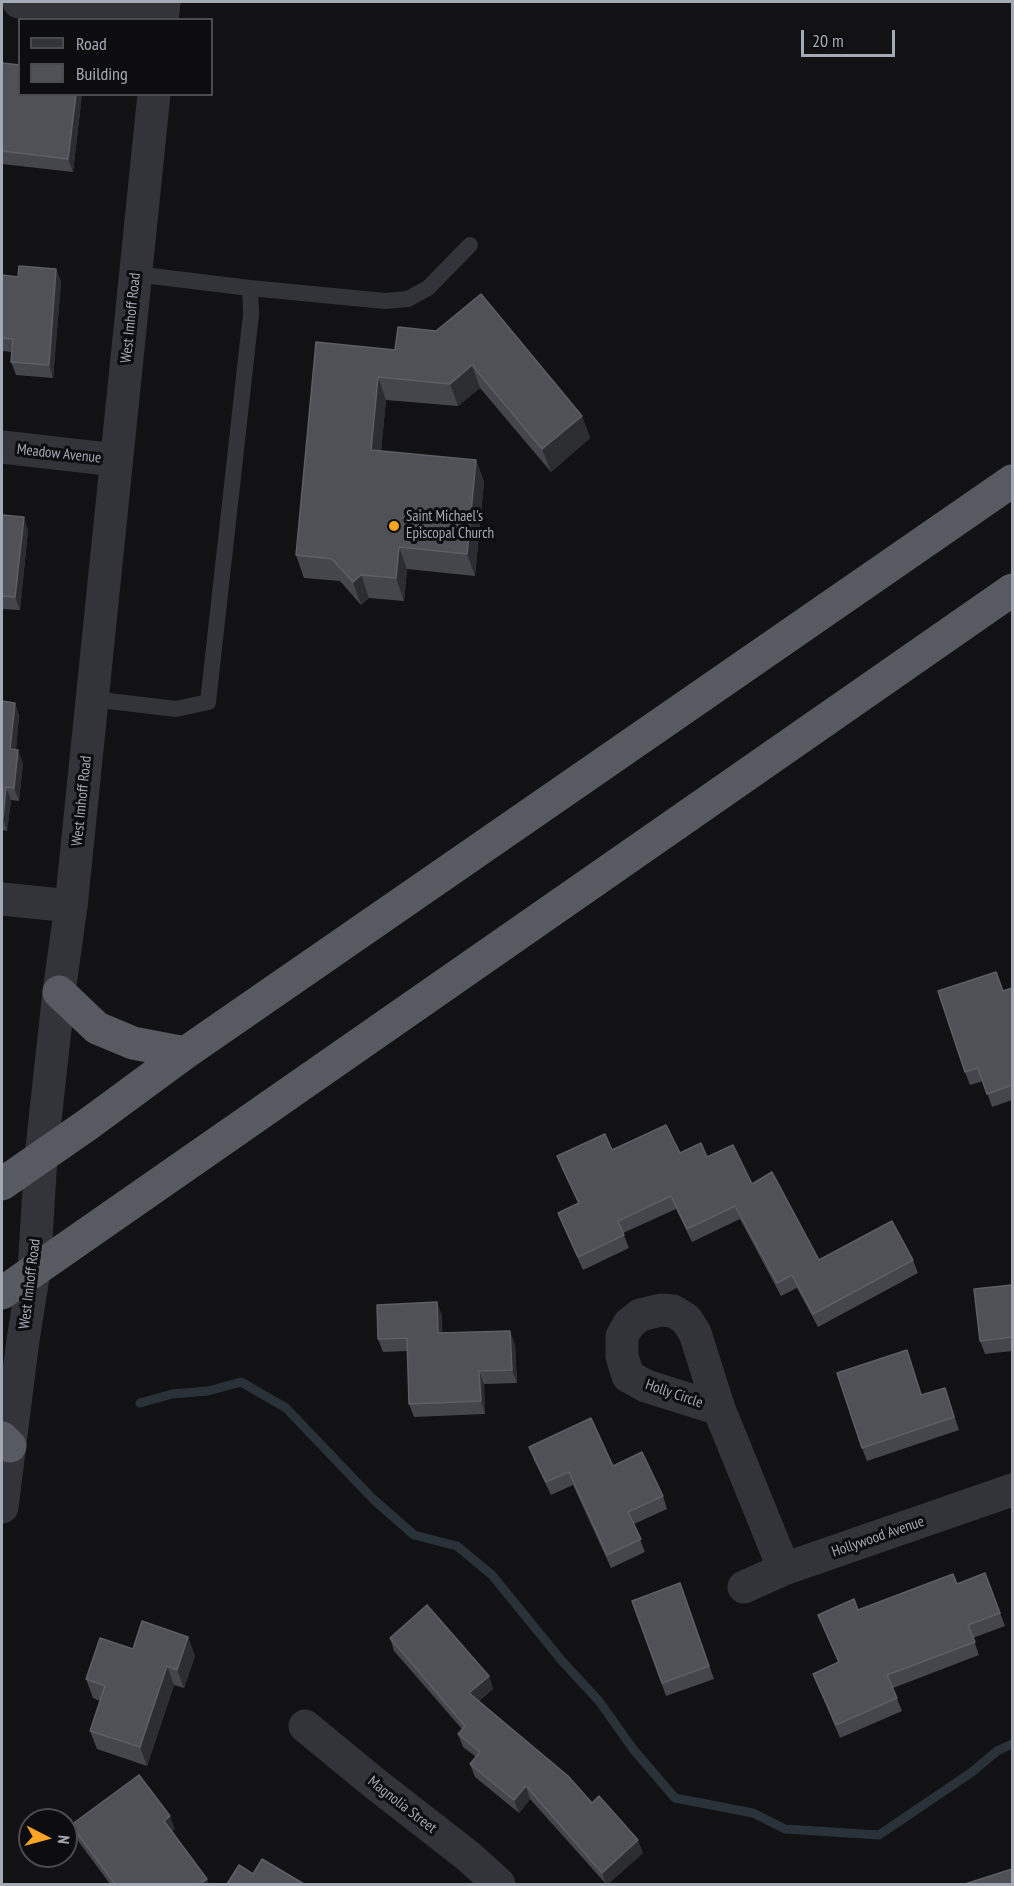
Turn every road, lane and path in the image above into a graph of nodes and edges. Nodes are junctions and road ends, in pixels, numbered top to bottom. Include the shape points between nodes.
1 (20, 2) edge
2 (163, 13) edge
3 (154, 96) edge
4 (470, 245) dead end
5 (135, 274) junction
6 (250, 288) junction
7 (2, 447) edge
8 (116, 460) junction
9 (1012, 481) edge
10 (1012, 590) edge
11 (92, 699) junction
12 (2, 899) edge
13 (71, 906) junction
14 (59, 992) junction
15 (185, 1053) junction
16 (40, 1157) junction
17 (2, 1184) edge
18 (34, 1271) junction
19 (2, 1293) edge
20 (719, 1409) dead end
21 (6, 1442) edge
22 (1012, 1490) edge
23 (2, 1507) edge
24 (784, 1569) junction
25 (744, 1587) dead end
26 (305, 1726) dead end
27 (499, 1884) edge

1 - 2 street
3 - 5 street, West Imhoff Road
4 - 6 lane via 428,288 408,299 384,301
5 - 6 lane
5 - 8 street, West Imhoff Road
6 - 11 lane via 250,326 208,702 176,709
7 - 8 street, Meadow Avenue
8 - 11 street, West Imhoff Road
9 - 15 highway
10 - 18 highway
11 - 13 street, West Imhoff Road
12 - 13 street
13 - 14 street, West Imhoff Road
14 - 15 highway via 97,1028 133,1042
14 - 16 street, West Imhoff Road
15 - 16 highway
16 - 17 highway
16 - 18 street, West Imhoff Road
18 - 19 highway
18 - 21 street, West Imhoff Road
20 - 24 street, Holly Circle
21 - 23 street, West Imhoff Road
22 - 24 street, Hollywood Avenue
24 - 25 street, Hollywood Avenue
26 - 27 street, Magnolia Street

